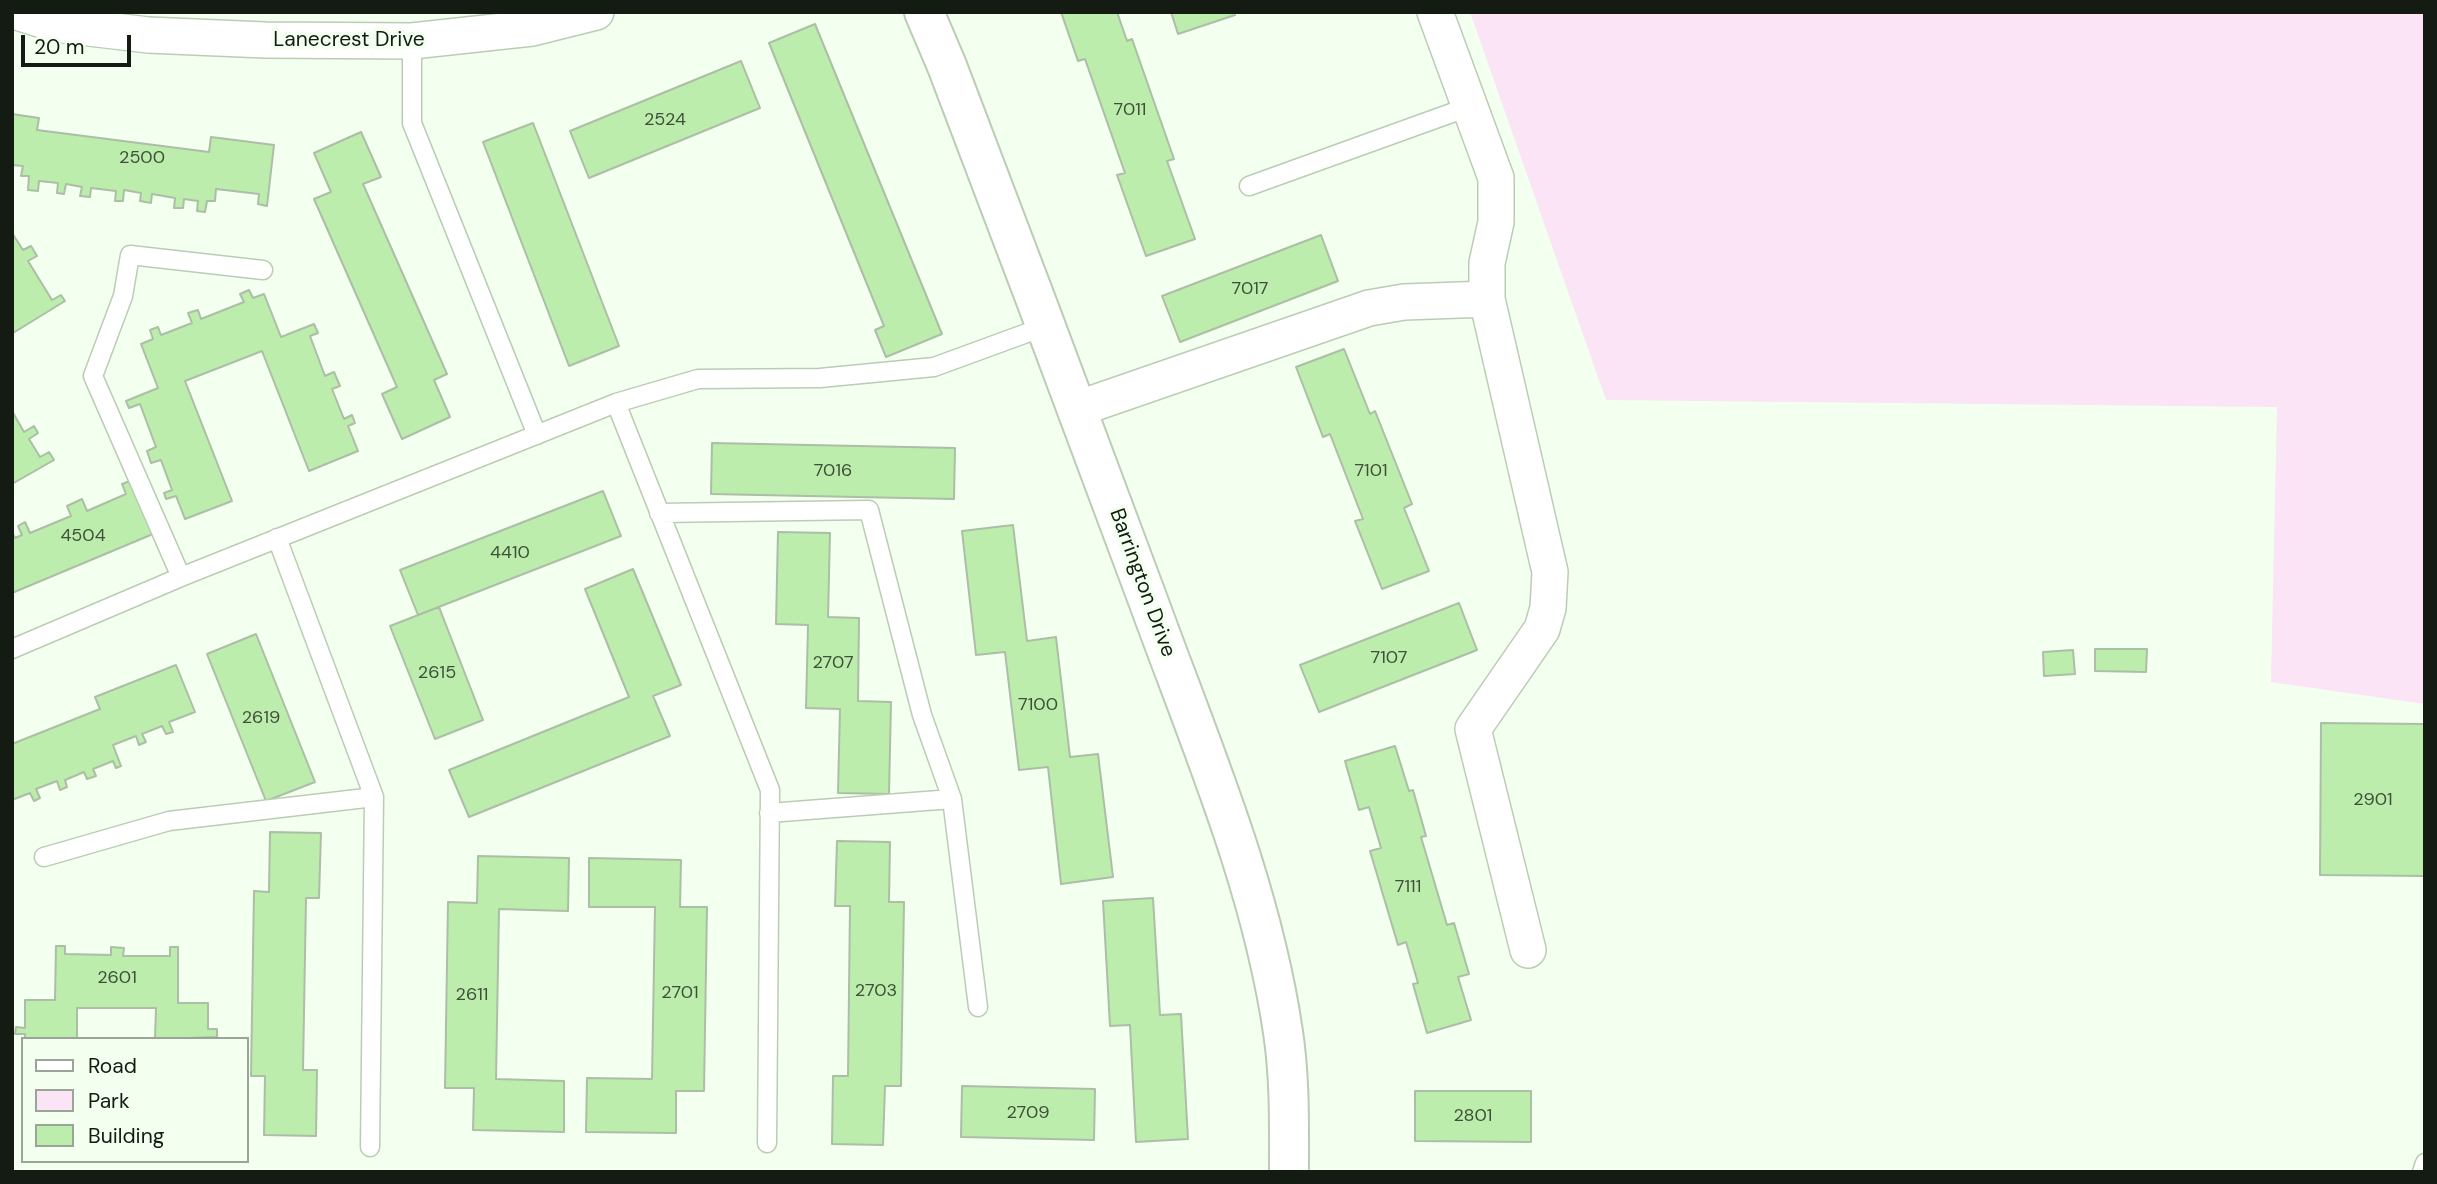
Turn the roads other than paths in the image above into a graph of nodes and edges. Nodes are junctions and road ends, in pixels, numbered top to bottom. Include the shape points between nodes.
1 (17, 12) edge
2 (596, 12) edge
3 (924, 12) edge
4 (1435, 12) edge
5 (412, 41) junction
6 (1471, 106) junction
7 (1249, 186) dead end
8 (263, 270) dead end
9 (1487, 299) junction
10 (1046, 326) junction
11 (617, 403) junction
12 (1077, 409) junction
13 (537, 435) junction
14 (659, 513) junction
15 (277, 538) junction
16 (181, 577) junction
17 (12, 649) edge
18 (374, 797) junction
19 (952, 799) junction
20 (769, 813) junction
21 (44, 857) dead end
22 (1528, 950) dead end
23 (978, 1007) dead end
24 (767, 1143) dead end
25 (370, 1147) dead end
26 (2425, 1163) edge
27 (1289, 1172) edge
28 (2422, 1172) edge

1 - 5 street, Lanecrest Drive via 55,24 148,35
2 - 5 street, Lanecrest Drive via 532,28
3 - 10 street, Barrington Drive
4 - 6 street
5 - 13 lane via 412,123
6 - 7 lane
6 - 9 street via 1496,178
8 - 16 lane via 130,255 123,296 93,376
9 - 12 street via 1369,308
9 - 22 street via 1550,572 1542,629 1473,729
10 - 11 lane via 934,367 820,378 698,379
10 - 12 street, Barrington Drive
11 - 13 lane
11 - 14 lane
12 - 27 street, Barrington Drive via 1239,848 1257,909 1284,1034
13 - 15 lane
14 - 19 lane via 869,510 922,715
14 - 20 lane via 770,790
15 - 16 lane
15 - 18 lane
16 - 17 lane
18 - 21 lane via 169,821
18 - 25 lane
19 - 20 lane
19 - 23 lane
20 - 24 lane
26 - 28 lane

